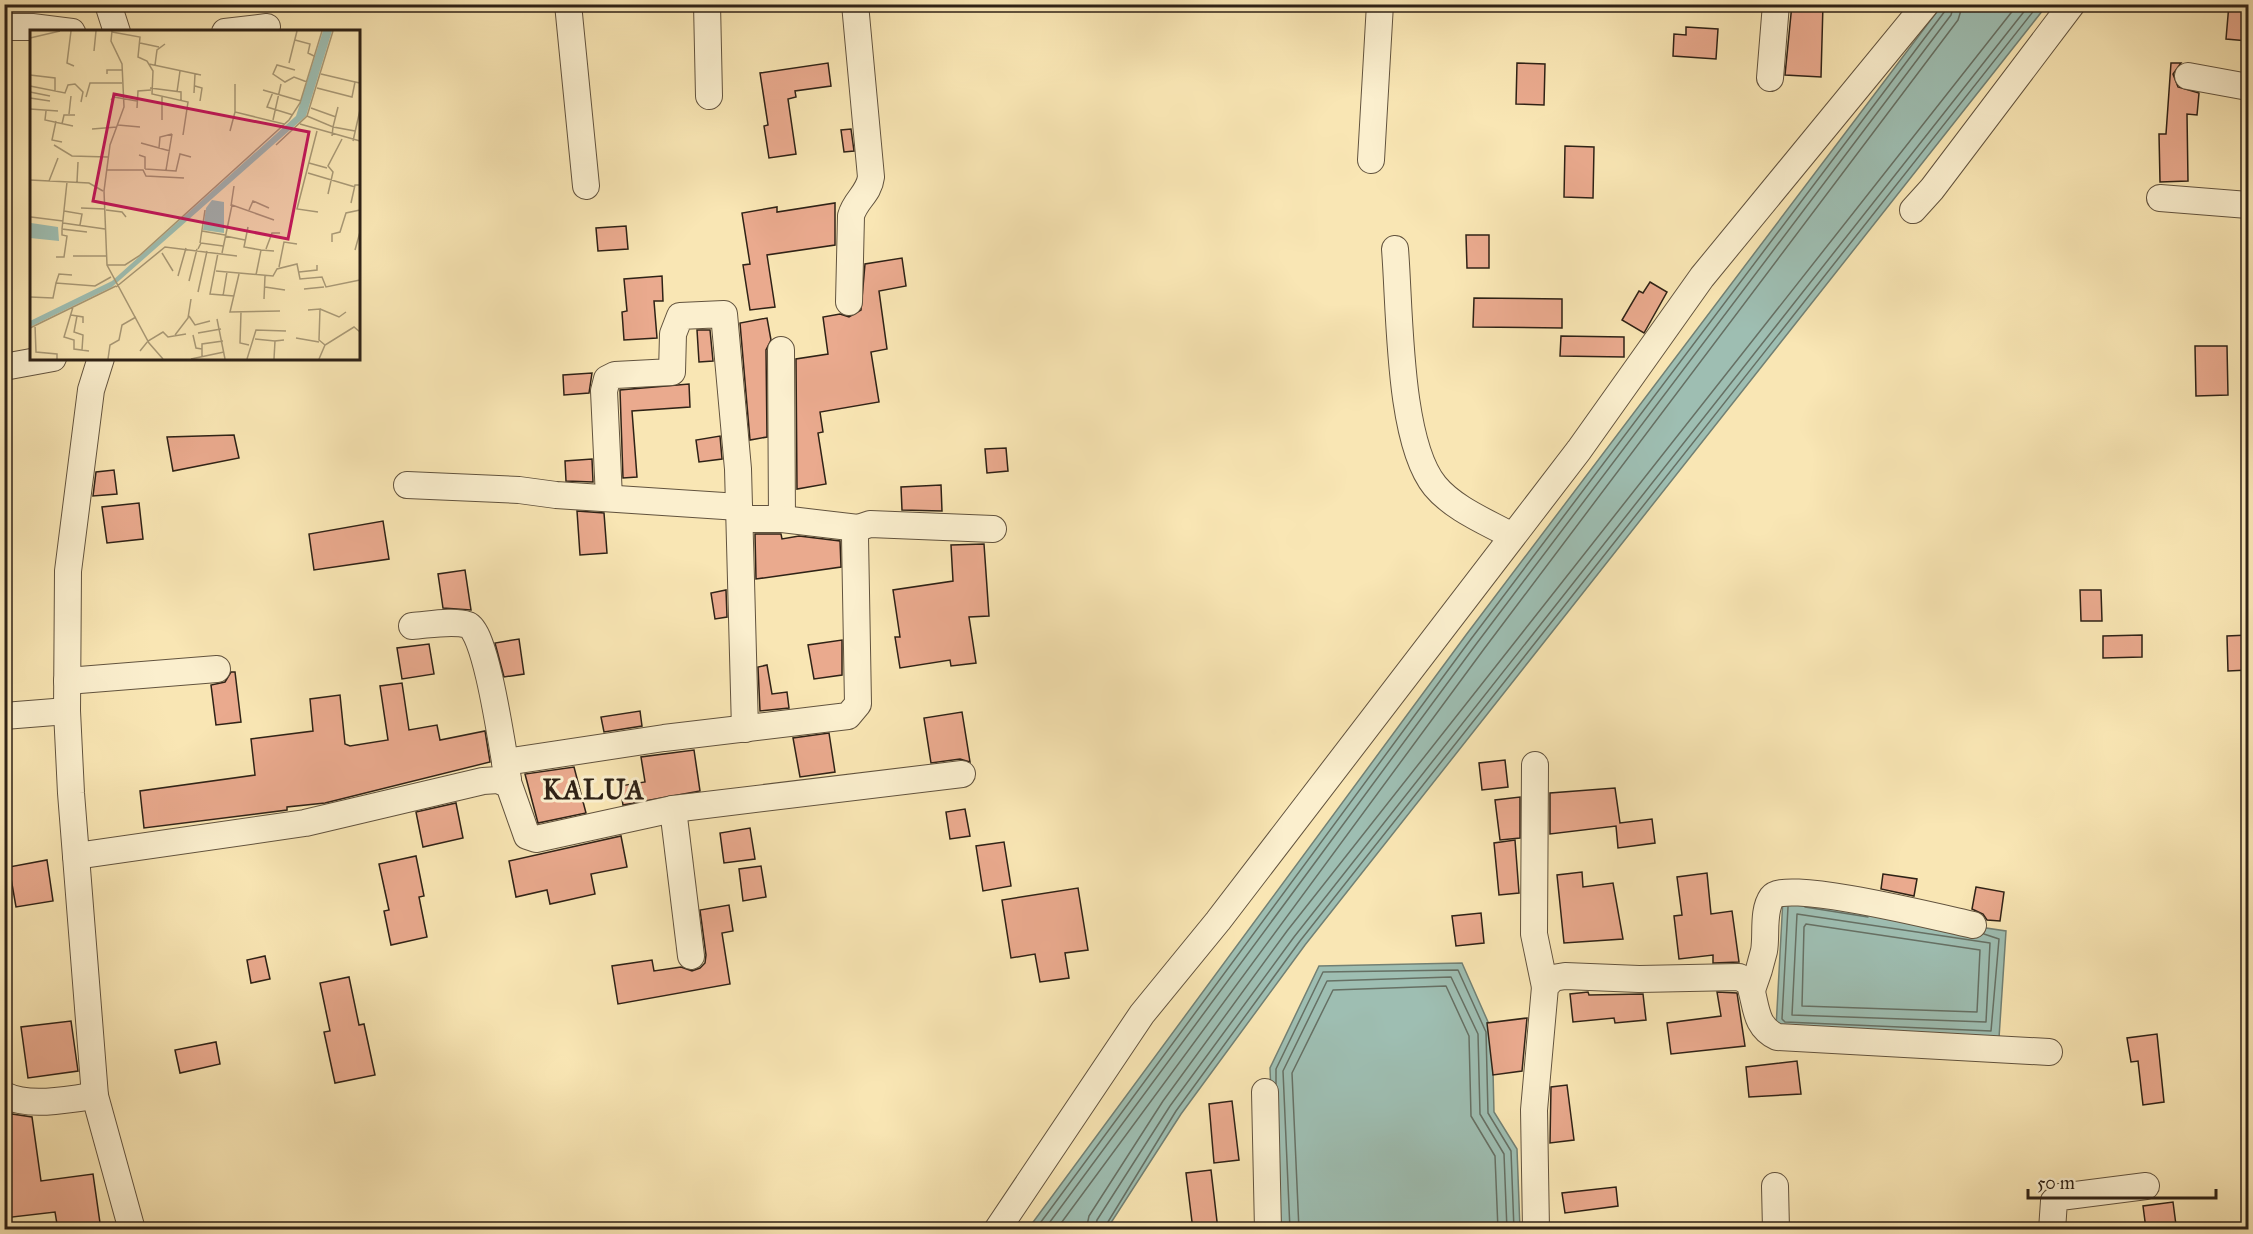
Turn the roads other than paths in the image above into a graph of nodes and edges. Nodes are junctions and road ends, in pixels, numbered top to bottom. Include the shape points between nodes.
1 (108, 4) edge
2 (568, 4) edge
3 (707, 4) edge
4 (855, 4) edge
5 (1380, 4) edge
6 (1776, 4) edge
7 (1926, 4) edge
8 (2072, 4) edge
9 (265, 21) edge
10 (4, 27) edge
11 (56, 30) edge
12 (116, 30) edge
13 (232, 30) edge
14 (2188, 76) dead end
15 (1770, 78) dead end
16 (2248, 87) edge
17 (709, 96) dead end
18 (1371, 160) dead end
19 (586, 186) dead end
20 (2160, 198) dead end
21 (2248, 205) edge
22 (1913, 210) dead end
23 (1395, 249) dead end
24 (849, 303) dead end
25 (781, 350) dead end
26 (41, 360) edge
27 (101, 360) edge
28 (4, 367) edge
29 (407, 485) dead end
30 (609, 498) junction
31 (739, 513) junction
32 (782, 519) junction
33 (858, 528) junction
34 (993, 529) dead end
35 (1512, 536) junction
36 (412, 626) dead end
37 (217, 669) dead end
38 (68, 681) junction
39 (67, 711) junction
40 (4, 716) edge
41 (745, 729) junction
42 (1534, 765) dead end
43 (507, 773) junction
44 (962, 774) dead end
45 (673, 809) junction
46 (76, 856) junction
47 (1973, 925) dead end
48 (691, 956) dead end
49 (1545, 987) junction
50 (1752, 990) junction
51 (2049, 1052) dead end
52 (1265, 1092) dead end
53 (4, 1095) edge
54 (95, 1096) junction
55 (1775, 1186) dead end
56 (2146, 1186) dead end
57 (132, 1230) edge
58 (997, 1230) edge
59 (1268, 1230) edge
60 (1536, 1230) edge
61 (1776, 1230) edge
62 (2052, 1230) edge

1 - 12 street
2 - 19 street
3 - 17 street
4 - 24 street via 871,177 870,189 854,205 851,216
5 - 18 street
6 - 15 street
7 - 35 street via 1701,277 1579,450
8 - 22 street
9 - 13 street
10 - 11 street
14 - 16 street
20 - 21 street
23 - 35 street via 1408,418 1425,471 1452,502
25 - 32 street
26 - 28 street
27 - 38 street via 88,411 68,571
29 - 30 street
30 - 31 street
30 - 31 street via 604,391 608,379 615,375 672,372 673,334 680,316 724,314
31 - 32 street
31 - 41 street
32 - 33 street
33 - 34 street via 870,524
33 - 41 street via 855,710 844,717
35 - 58 street via 1218,921 1142,1014
36 - 43 street via 468,626 477,633
37 - 38 street
38 - 39 street
39 - 40 street
39 - 46 street
41 - 43 street
42 - 49 street via 1534,934
43 - 45 street via 527,836 536,840
43 - 46 street via 498,780 305,823
44 - 45 street
45 - 48 street
46 - 54 street
47 - 50 street via 1852,899 1791,890 1778,892 1771,898 1767,912 1765,949
49 - 50 street via 1553,978 1565,976 1739,977 1749,982
49 - 60 street via 1534,1110
50 - 51 street via 1758,1020 1765,1032 1777,1037
52 - 59 street
53 - 54 street via 32,1102
54 - 57 street
55 - 61 street
56 - 62 street via 2060,1197 2054,1201

